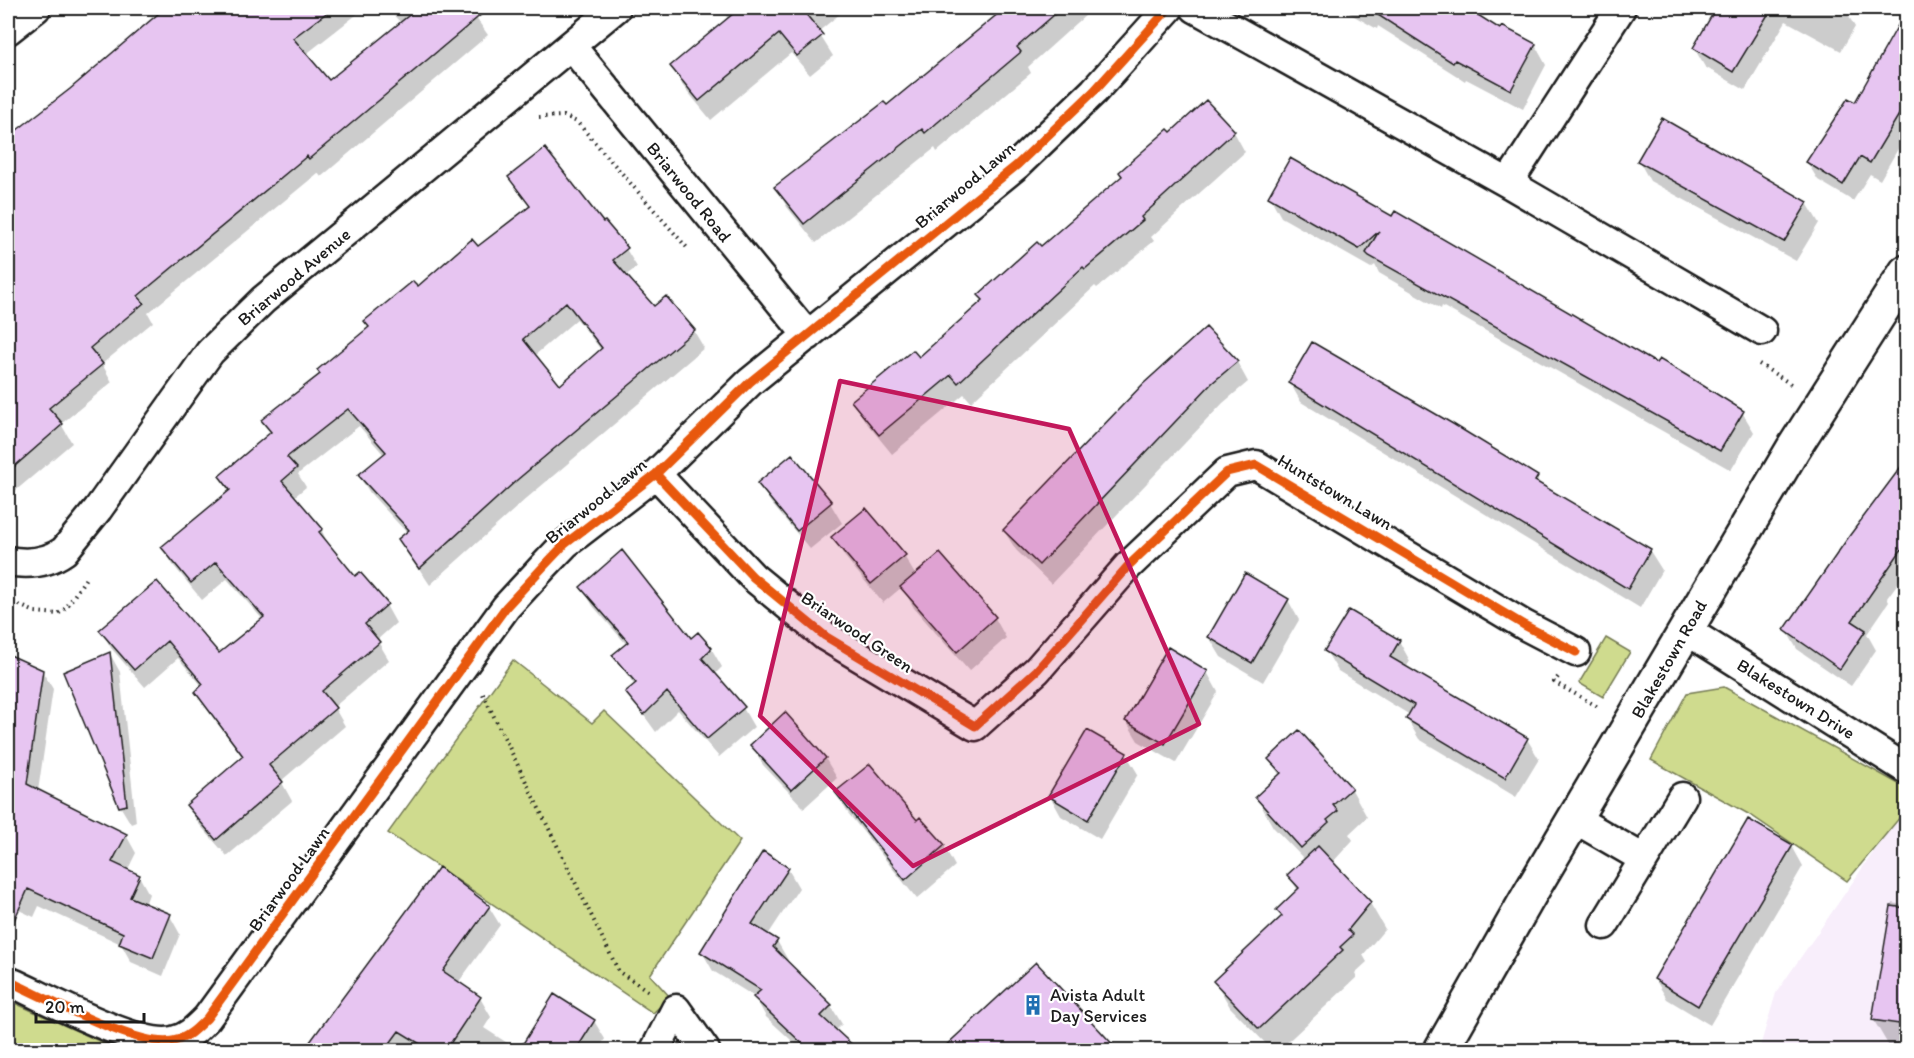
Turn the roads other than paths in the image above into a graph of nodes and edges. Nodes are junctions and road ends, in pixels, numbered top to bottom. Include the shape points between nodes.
1 (36, 8) edge
2 (616, 8) edge
3 (1169, 8) edge
4 (1195, 8) edge
5 (1621, 8) edge
6 (8, 30) edge
7 (572, 47) junction
8 (1508, 183) junction
9 (1906, 272) edge
10 (1762, 330) road end
11 (808, 336) junction
12 (656, 474) junction
13 (8, 561) edge
14 (1686, 630) junction
15 (1576, 652) road end
16 (975, 726) joint
17 (1906, 769) edge
18 (1682, 797) dead end
19 (1575, 819) junction
20 (1644, 859) junction
21 (1605, 924) dead end
22 (8, 981) edge
23 (655, 1050) edge
24 (705, 1050) edge
25 (1441, 1050) edge

1 - 6 street
2 - 7 street, Briarwood Avenue
3 - 11 street, Briarwood Lawn via 1094,91 1017,165
4 - 8 street
5 - 8 street
7 - 11 street, Briarwood Road
7 - 13 street, Briarwood Avenue via 223,337 64,551 51,561
8 - 10 street
9 - 14 street, Blakestown Road
11 - 12 street, Briarwood Lawn via 750,382
12 - 16 street, Briarwood Green via 753,577 825,636
12 - 22 street, Briarwood Lawn via 565,544 506,607 257,951 191,1034 172,1042 149,1041
14 - 17 street, Blakestown Drive
14 - 19 street, Blakestown Road
15 - 16 street, Huntstown Lawn via 1256,465 1227,472 1128,566 1037,670
18 - 20 street
19 - 20 street
19 - 25 street, Blakestown Road
20 - 21 street
23 - 24 street via 676,1009

